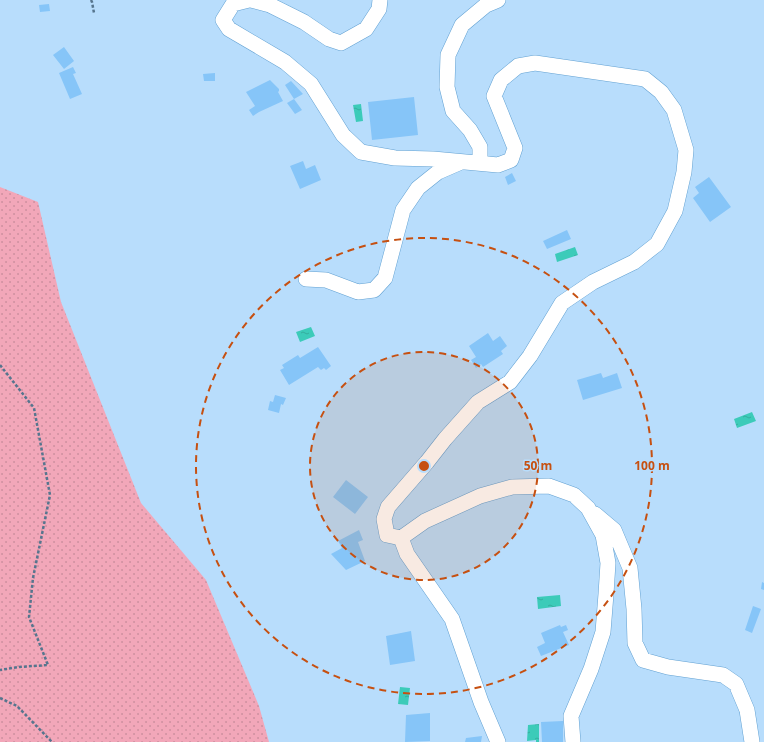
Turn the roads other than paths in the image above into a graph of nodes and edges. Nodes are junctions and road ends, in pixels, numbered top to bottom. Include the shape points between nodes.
1 (250, 0) edge
2 (380, 0) edge
3 (498, 0) edge
4 (462, 162) junction
5 (480, 163) junction
6 (306, 278) dead end
7 (588, 508) junction
8 (400, 538) junction
9 (498, 742) edge
10 (573, 742) edge
11 (752, 742) edge

1 - 2 street via 270,5 304,22 329,39 340,42 366,29 379,9
1 - 4 street via 233,4 223,20 229,29 285,62 311,84 343,135 361,152 395,158
3 - 5 street via 486,5 462,25 448,55 447,87 453,111 470,130 480,147
4 - 5 street
4 - 6 street via 438,172 418,188 403,210 386,278 374,290 358,292 326,280
5 - 8 street via 498,165 511,160 515,148 494,96 501,80 518,66 535,63 645,80 661,92 674,110 686,150 675,211 657,244 634,262 593,282 562,303 530,356 510,382 478,402 388,507 384,519 387,535
7 - 8 street via 574,495 549,486 512,486 480,496 424,521
7 - 10 street via 603,535 608,562 606,594 603,632 571,716
7 - 11 street via 614,530 630,568 635,643 644,660 723,675 736,684 747,710
8 - 9 street via 407,554 452,619

